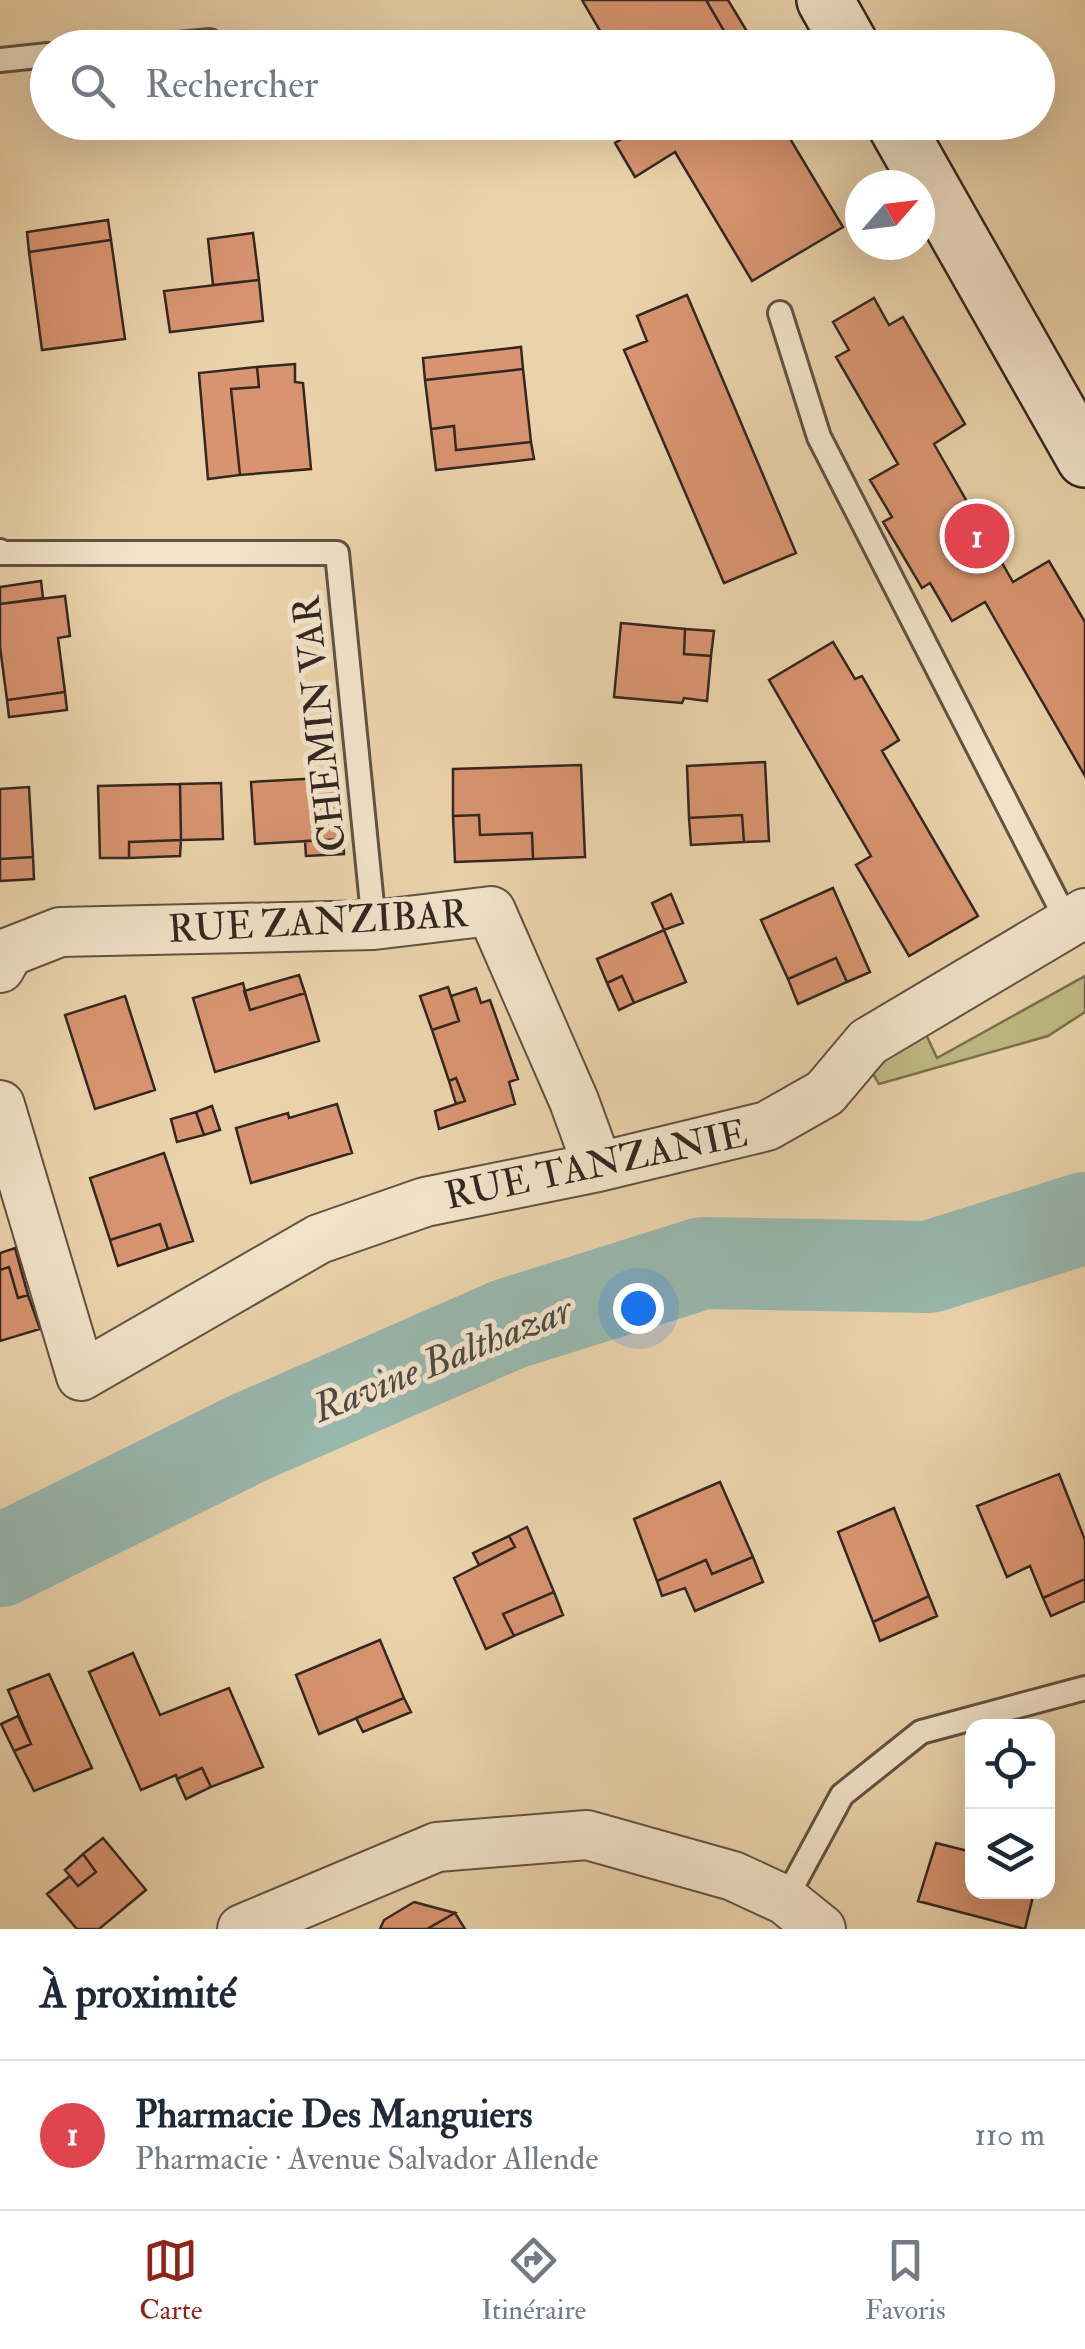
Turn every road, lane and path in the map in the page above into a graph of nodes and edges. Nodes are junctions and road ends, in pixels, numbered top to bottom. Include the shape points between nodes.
1 (826, 0) edge
2 (842, 30) edge
3 (30, 58) edge
4 (0, 60) edge
5 (904, 140) edge
6 (780, 313) dead end
7 (1084, 456) edge
8 (0, 551) edge
9 (1076, 918) edge
10 (374, 925) junction
11 (0, 968) edge
12 (0, 1105) edge
13 (598, 1167) junction
14 (1085, 1688) edge
15 (803, 1914) edge
16 (242, 1929) edge

1 - 2 main road
3 - 4 lane
5 - 7 main road
6 - 9 lane via 819,437
8 - 10 lane, CHEMIN VAR via 337,553
9 - 13 street, RUE TANZANIE via 868,1042 825,1093 767,1126
10 - 11 street, RUE ZANZIBAR via 60,932 9,952
10 - 13 street, RUE ZANZIBAR via 491,911
12 - 13 street, RUE TANZANIE via 81,1376 320,1239 426,1202
14 - 15 lane via 920,1732 842,1795
15 - 16 street via 733,1876 587,1835 437,1847

